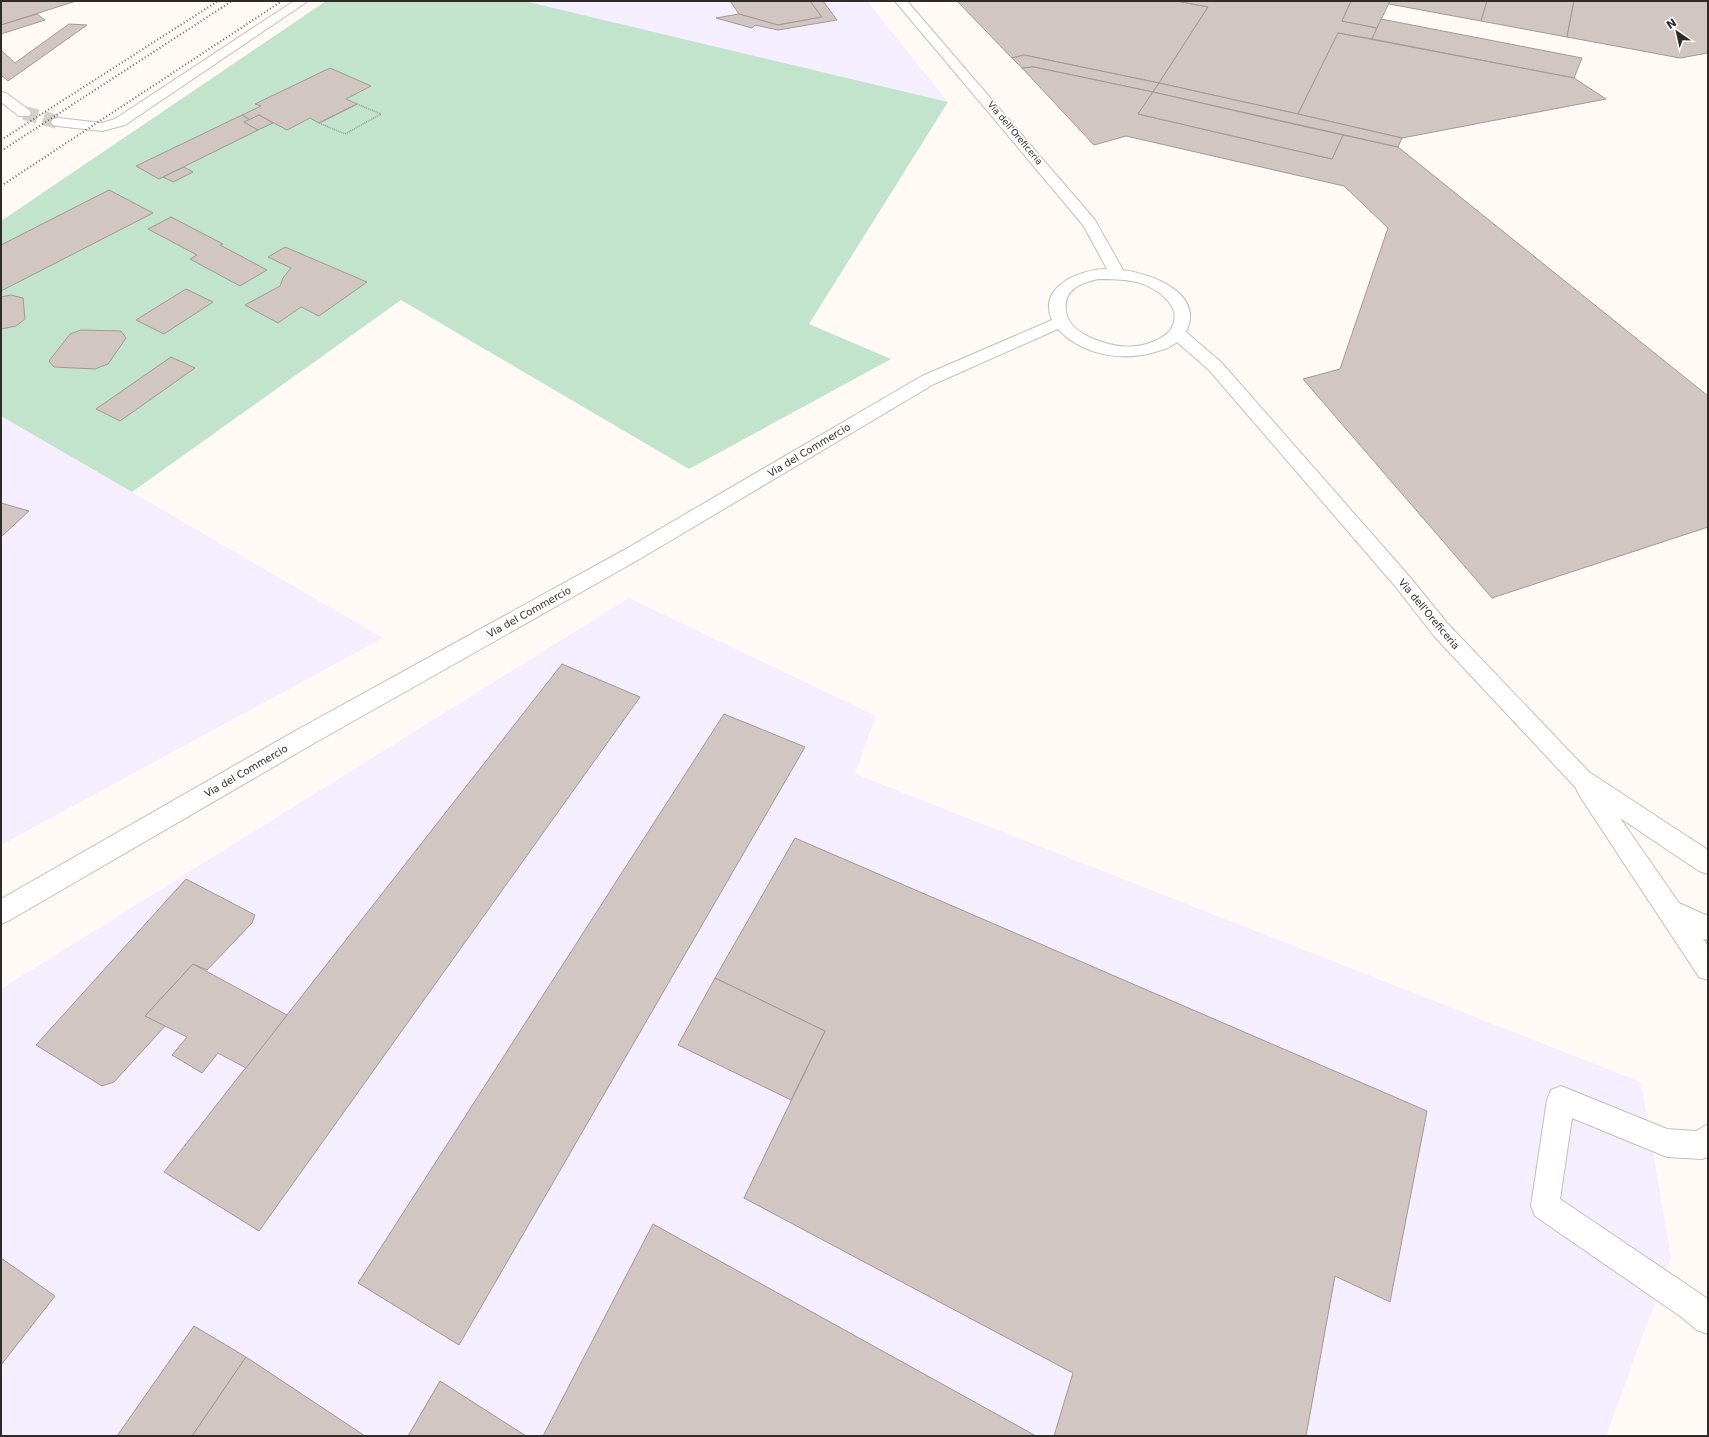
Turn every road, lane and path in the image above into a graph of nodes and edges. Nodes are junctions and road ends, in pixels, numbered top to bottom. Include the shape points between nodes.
1 (302, 1) edge
2 (901, 1) edge
3 (1, 96) edge
4 (24, 113) tunnel mouth
5 (58, 122) tunnel mouth
6 (345, 134) joint
7 (1117, 274) junction
8 (1061, 322) junction
9 (1178, 334) junction
10 (1581, 779) junction
11 (1708, 863) edge
12 (1, 912) edge
13 (1670, 912) junction
14 (1708, 928) edge
15 (1708, 968) edge
16 (1708, 1138) edge
17 (1708, 1319) edge

1 - 5 street via 120,122 102,127
2 - 7 street, Via dell'Oreficeria via 1090,223
3 - 4 street
6 - 6 path via 319,123 357,104 381,114
7 - 8 street via 1097,274 1066,286 1058,297 1056,310
7 - 9 street via 1139,277 1173,295 1182,308 1183,322
8 - 9 street via 1072,334 1088,343 1128,352 1149,350 1165,344
8 - 12 street, Via del Commercio via 928,380 631,555 296,742
9 - 10 street, Via dell'Oreficeria via 1215,366 1402,581 1441,630
10 - 11 street, Via dell'Oreficeria
10 - 13 street
13 - 14 street
13 - 15 street
16 - 17 street via 1702,1145 1667,1142 1561,1100 1545,1206

